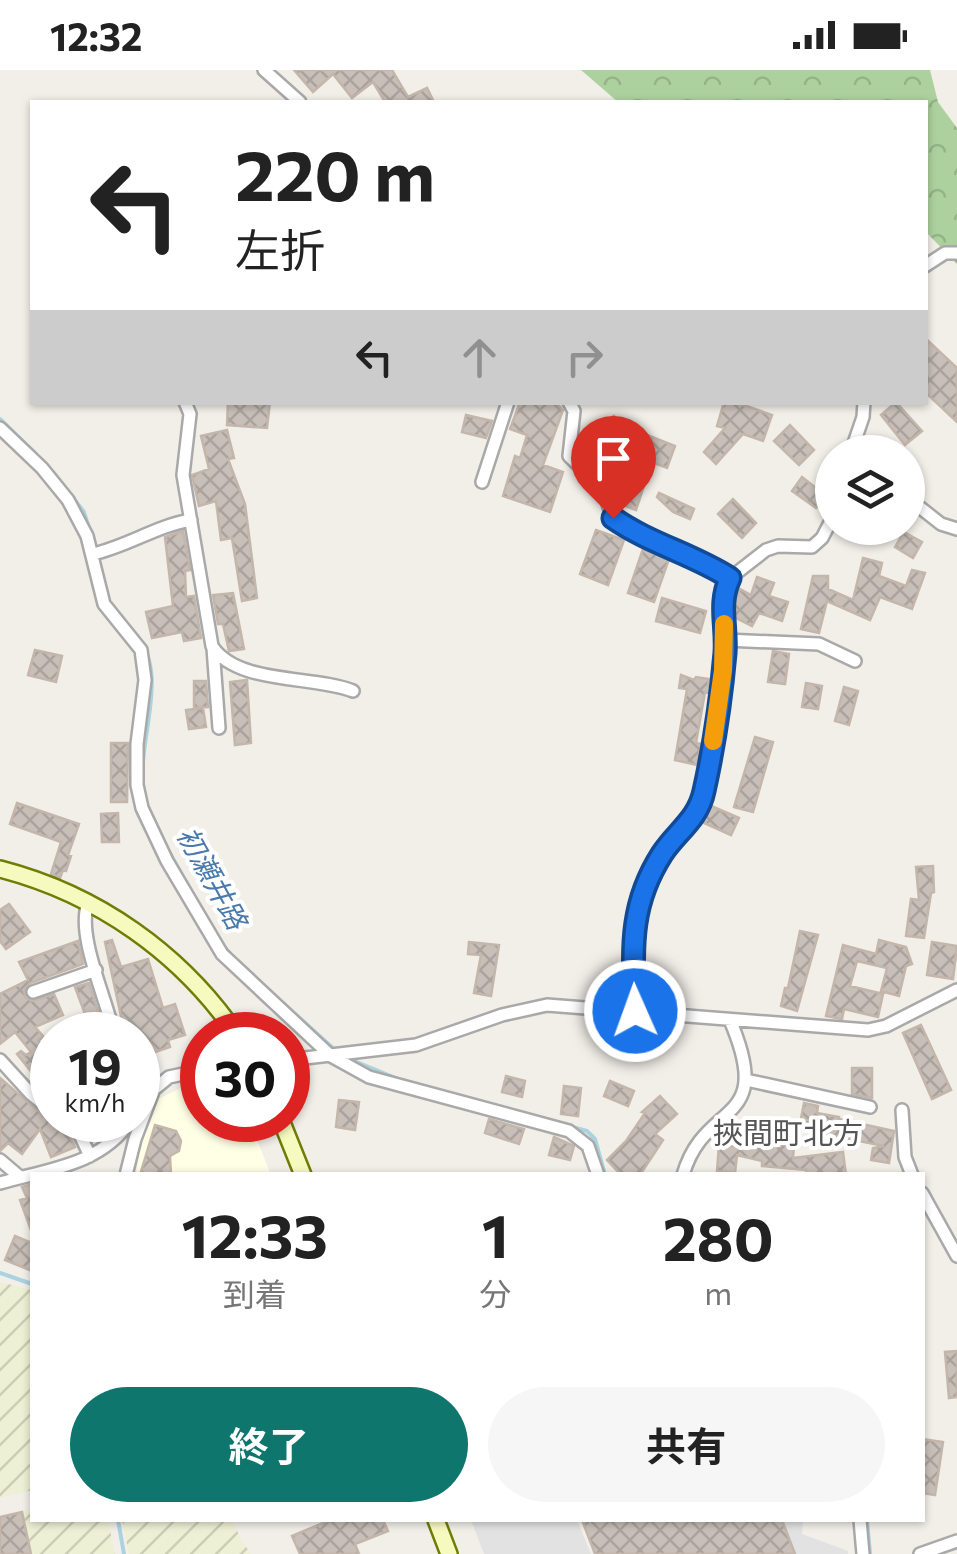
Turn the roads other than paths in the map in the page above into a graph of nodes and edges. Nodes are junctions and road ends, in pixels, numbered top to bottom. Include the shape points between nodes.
1 (264, 70) edge
2 (298, 100) edge
3 (957, 253) edge
4 (928, 264) edge
5 (186, 405) edge
6 (507, 405) edge
7 (571, 405) edge
8 (864, 405) edge
9 (0, 428) edge
10 (857, 435) edge
11 (482, 482) dead end
12 (925, 511) edge
13 (192, 520) junction
14 (957, 529) edge
15 (815, 542) edge
16 (93, 554) junction
17 (730, 578) junction
18 (726, 640) junction
19 (212, 646) junction
20 (855, 661) dead end
21 (353, 691) dead end
22 (219, 728) dead end
23 (0, 869) edge
24 (88, 903) junction
25 (96, 970) junction
26 (957, 990) edge
27 (33, 992) dead end
28 (635, 1011) junction
29 (108, 1012) edge
30 (220, 1012) edge
31 (730, 1020) junction
32 (331, 1056) junction
33 (310, 1058) edge
34 (0, 1060) edge
35 (746, 1080) junction
36 (30, 1093) edge
37 (870, 1107) dead end
38 (902, 1110) dead end
39 (83, 1142) edge
40 (113, 1142) edge
41 (134, 1142) edge
42 (289, 1142) edge
43 (90, 1156) junction
44 (0, 1160) edge
45 (37, 1172) edge
46 (127, 1172) edge
47 (302, 1172) edge
48 (597, 1172) edge
49 (684, 1172) edge
50 (911, 1172) edge
51 (30, 1174) edge
52 (20, 1177) junction
53 (0, 1183) edge
54 (925, 1198) edge
55 (957, 1256) edge
56 (437, 1522) edge
57 (860, 1522) edge
58 (957, 1542) edge
59 (449, 1554) edge
60 (863, 1554) edge
61 (920, 1554) edge

1 - 2 street
3 - 4 street
5 - 13 street via 183,475
6 - 11 street
7 - 17 street via 569,456 603,489 613,518
8 - 10 street
9 - 16 street via 68,500
12 - 14 street
13 - 16 street
13 - 19 street
15 - 17 street via 766,550
16 - 32 street via 104,604 142,653 136,775 154,832 222,954
17 - 18 street via 721,609
18 - 20 street via 819,644
18 - 28 street via 701,803 658,861 634,919
19 - 21 street via 218,656 266,676
19 - 22 street
23 - 24 main road
24 - 25 street via 84,918
24 - 30 main road via 172,960
25 - 27 street
25 - 29 street
26 - 31 street via 868,1030
28 - 31 street
28 - 32 street via 534,1007 430,1041
31 - 35 street via 746,1060
32 - 33 street
32 - 48 street via 369,1077 569,1132 588,1146
34 - 36 street
35 - 37 street
35 - 49 street via 738,1102 697,1144
38 - 50 street
39 - 43 street
40 - 43 street
41 - 46 street
42 - 47 main road
43 - 45 street
44 - 52 street
51 - 52 street
52 - 53 street
54 - 55 street
56 - 59 main road
57 - 60 street
58 - 61 street

